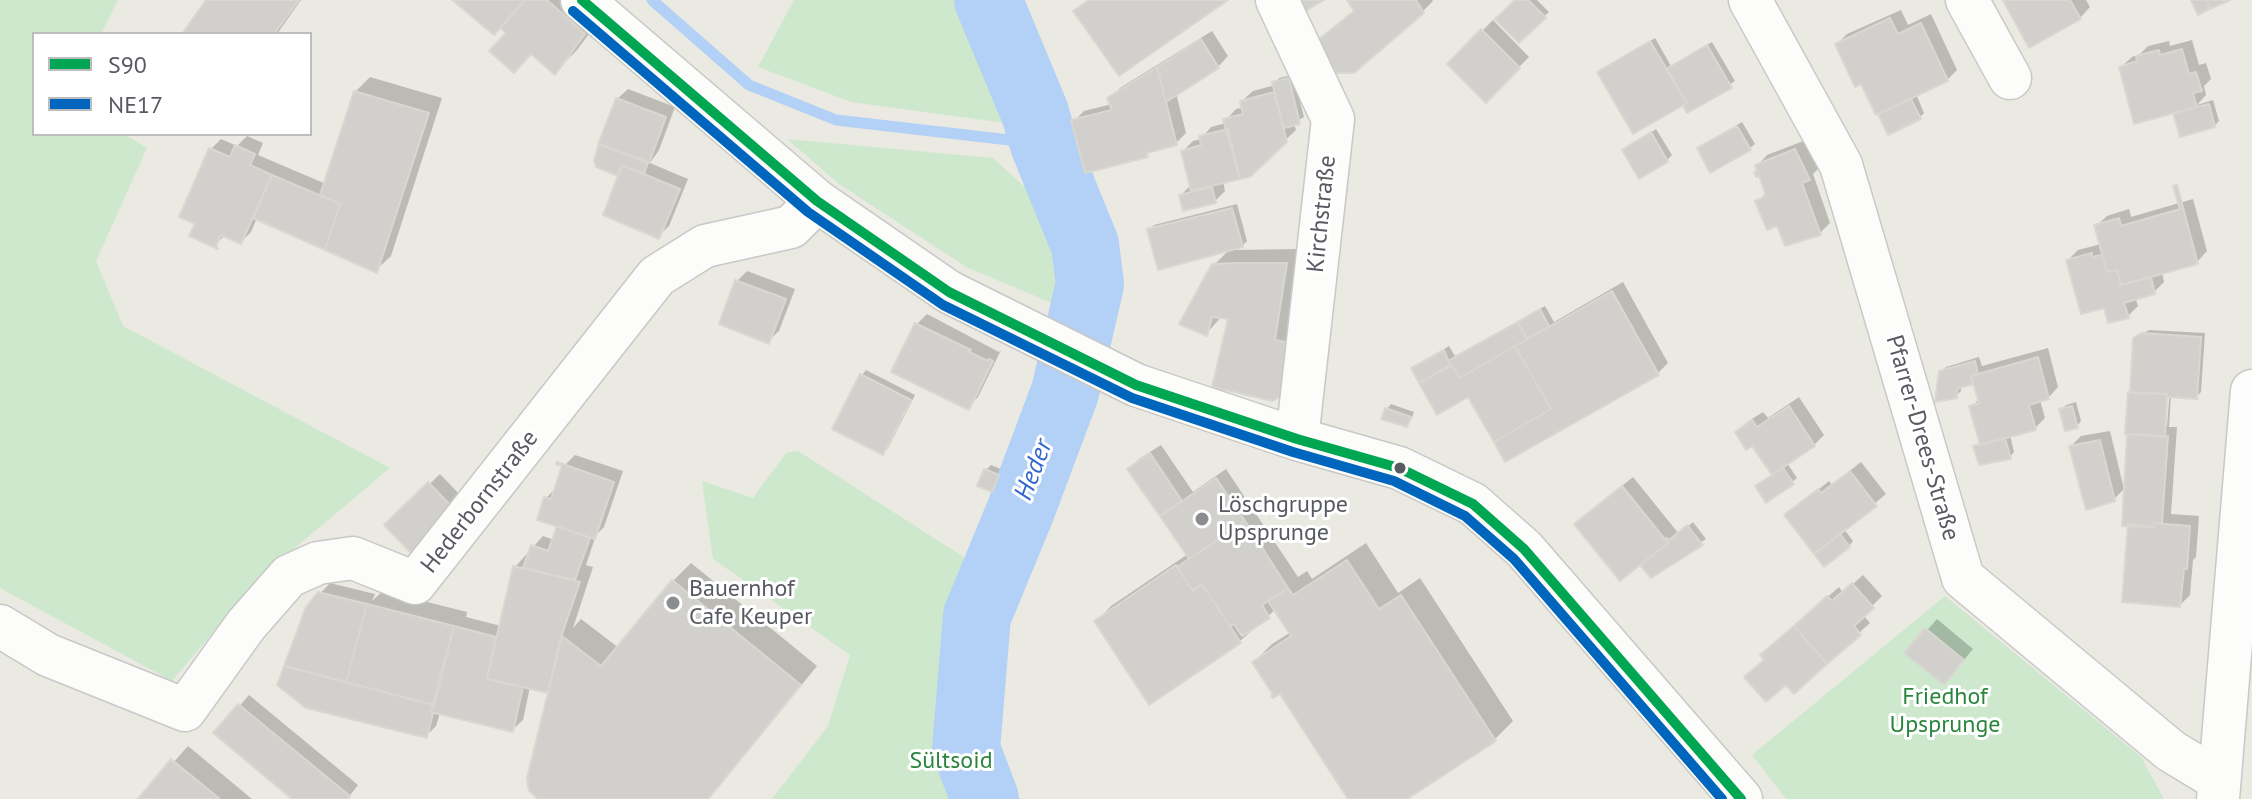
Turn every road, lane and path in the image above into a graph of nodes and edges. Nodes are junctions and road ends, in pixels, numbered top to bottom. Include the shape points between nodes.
1 (582, 0) edge
2 (1277, 0) edge
3 (1750, 0) edge
4 (1967, 0) edge
5 (2010, 78) dead end
6 (817, 201) junction
7 (2252, 391) edge
8 (1297, 439) junction
9 (2250, 448) edge
10 (0, 626) edge
11 (2218, 789) edge
12 (1741, 799) edge

1 - 6 street
2 - 8 street, Kirchstraße via 1333,119
3 - 11 street, Pfarrer-Drees-Straße via 1841,165 1963,578
4 - 5 street
6 - 8 street via 949,292 1114,375
6 - 10 street, Hederbornstraße via 791,227 705,246 657,276 415,583 353,558 318,563 289,576 185,710 48,655
7 - 9 street
8 - 12 street via 1399,468 1473,504 1524,549
9 - 11 street

